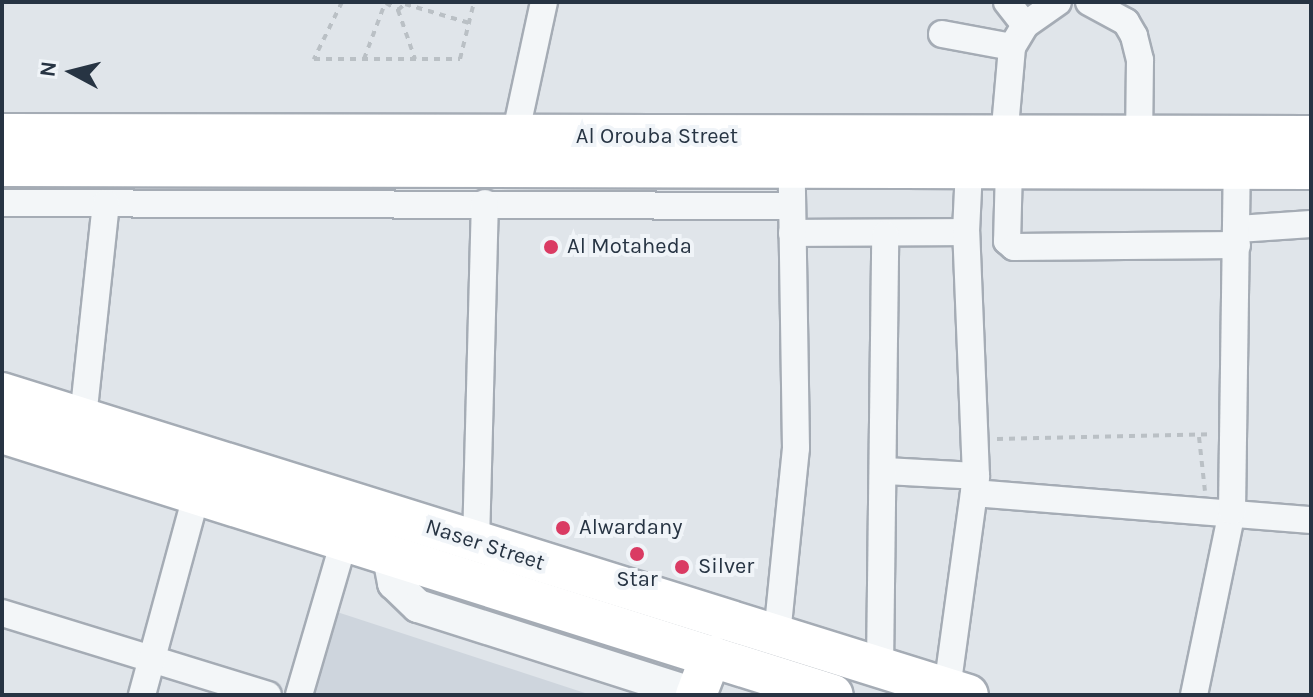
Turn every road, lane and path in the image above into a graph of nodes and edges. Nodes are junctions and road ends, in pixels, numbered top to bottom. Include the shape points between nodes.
1 (342, 2) edge
2 (385, 2) edge
3 (474, 2) edge
4 (544, 2) edge
5 (1007, 2) edge
6 (1058, 2) edge
7 (1089, 2) edge
8 (405, 3) edge
9 (398, 10) junction
10 (1130, 12) edge
11 (469, 23) junction
12 (942, 34) dead end
13 (1018, 36) junction
14 (364, 59) junction
15 (415, 59) junction
16 (2, 134) edge
17 (515, 136) junction
18 (1311, 136) edge
19 (1139, 138) junction
20 (298, 152) junction
21 (1006, 153) junction
22 (2, 166) edge
23 (969, 168) junction
24 (1311, 169) edge
25 (1237, 170) junction
26 (792, 187) junction
27 (2, 203) edge
28 (106, 203) junction
29 (485, 203) junction
30 (1311, 224) edge
31 (966, 232) junction
32 (792, 233) junction
33 (885, 235) junction
34 (1237, 237) junction
35 (2, 393) edge
36 (83, 418) junction
37 (2, 433) edge
38 (976, 439) junction
39 (135, 453) junction
40 (885, 471) junction
41 (975, 484) junction
42 (197, 493) junction
43 (1220, 510) junction
44 (1311, 520) edge
45 (345, 538) junction
46 (476, 543) junction
47 (388, 552) junction
48 (2, 613) edge
49 (777, 635) junction
50 (711, 656) junction
51 (152, 661) junction
52 (880, 667) junction
53 (957, 692) edge
54 (142, 695) edge
55 (268, 695) edge
56 (299, 695) edge
57 (697, 695) edge
58 (833, 695) edge
59 (1194, 695) edge

1 - 14 path via 314,59
2 - 9 path
2 - 14 path
3 - 11 path
4 - 17 street
5 - 13 street
6 - 13 street
7 - 10 street
8 - 9 path
8 - 11 path
9 - 15 path
10 - 19 street via 1140,60
11 - 15 path via 460,59
12 - 13 street
13 - 21 street
14 - 15 path
16 - 20 main road, Al Orouba Street
17 - 20 main road, Al Orouba Street
17 - 21 main road, Al Orouba Street
18 - 19 main road, Al Orouba Street
19 - 21 main road, Al Orouba Street
20 - 22 main road, Al Orouba Street
20 - 26 main road, Al Orouba Street
21 - 23 main road, Al Orouba Street
21 - 25 main road, Al Orouba Street
21 - 34 street via 1007,241 1014,247
23 - 26 main road, Al Orouba Street
23 - 31 street
24 - 25 main road, Al Orouba Street
25 - 34 street
26 - 29 street
26 - 32 street
27 - 28 street
28 - 29 street
28 - 36 street
29 - 46 street
30 - 34 street
31 - 33 street
31 - 38 street
32 - 33 street
32 - 49 street via 796,448
33 - 40 street
34 - 43 street
35 - 36 main road, Naser Street
36 - 39 main road, Naser Street
37 - 39 main road, Naser Street
38 - 41 street
38 - 43 path via 1199,437
39 - 42 main road, Naser Street
39 - 46 main road, Naser Street
40 - 41 street
40 - 52 street via 877,617
41 - 43 street
41 - 53 street
42 - 45 main road, Naser Street
42 - 51 street
43 - 44 street
43 - 59 street
45 - 47 main road, Naser Street
45 - 56 street
46 - 49 main road, Naser Street
47 - 50 main road, Naser Street
47 - 57 street via 394,583 418,606
48 - 51 street
49 - 52 main road, Naser Street
50 - 57 main road
50 - 58 main road, Naser Street
51 - 54 street
51 - 55 street
52 - 53 main road, Naser Street

